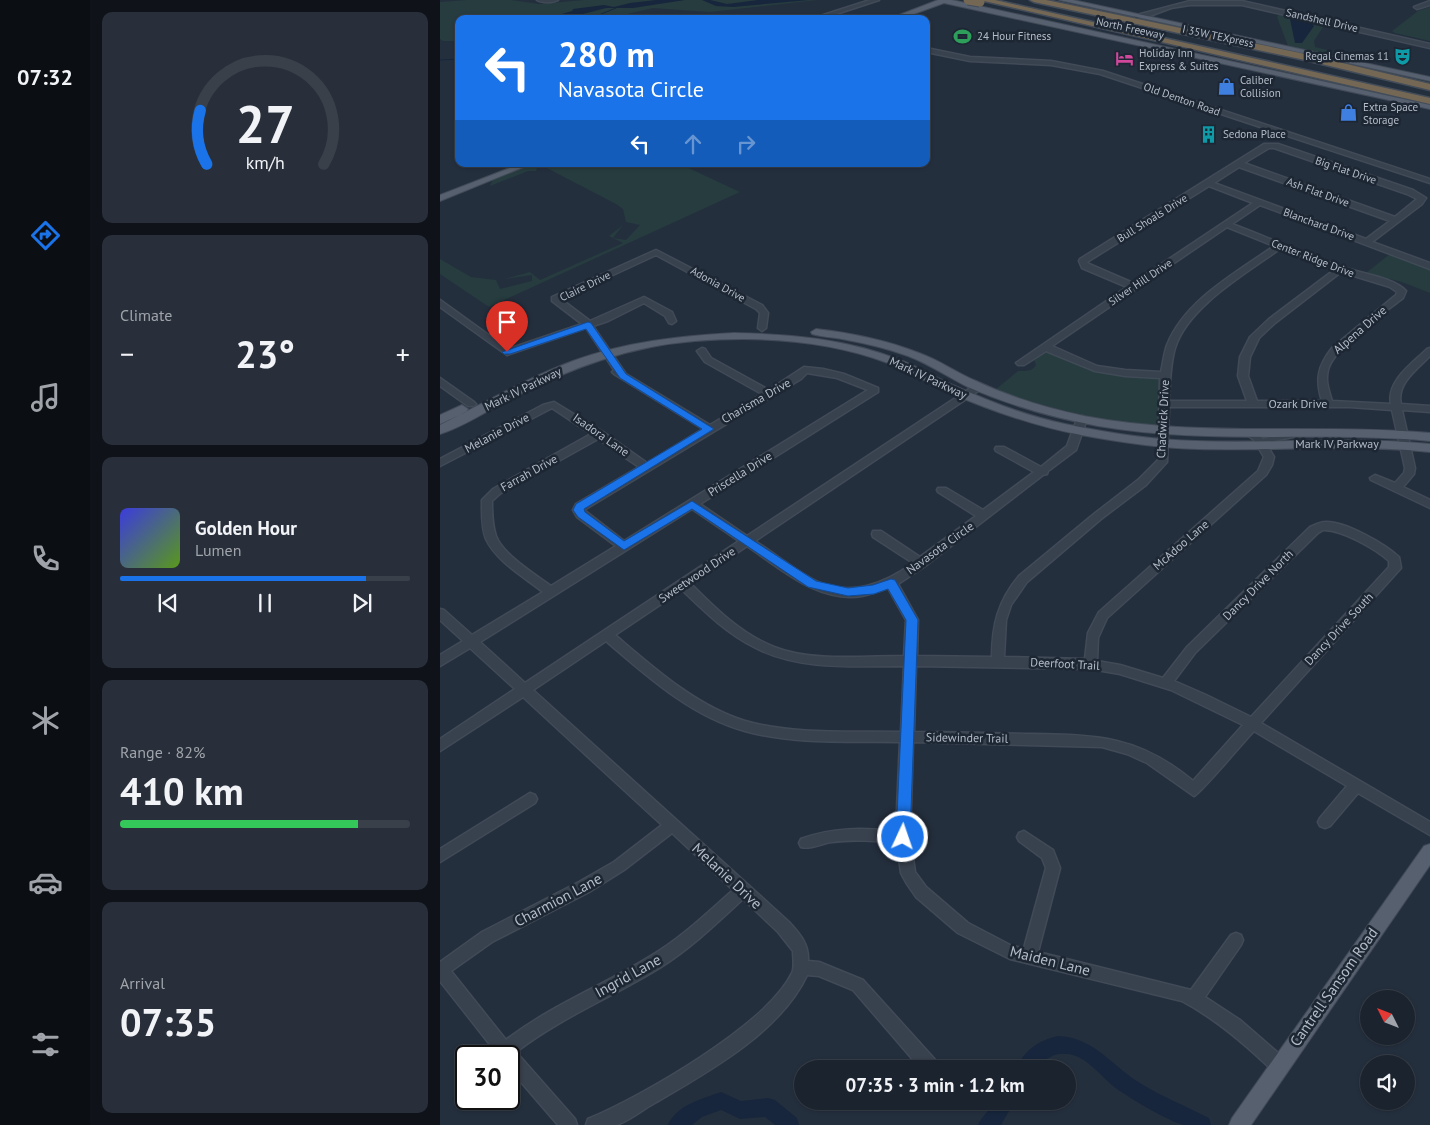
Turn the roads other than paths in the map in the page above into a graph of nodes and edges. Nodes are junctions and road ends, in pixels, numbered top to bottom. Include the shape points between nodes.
1 (540, 0) edge
2 (555, 0) edge
3 (876, 0) edge
4 (1000, 0) edge
5 (1013, 0) edge
6 (1034, 0) edge
7 (1044, 0) edge
8 (1063, 0) edge
9 (976, 1) edge
10 (947, 2) edge
11 (930, 3) edge
12 (1430, 3) edge
13 (1417, 7) dead end
14 (828, 14) edge
15 (902, 15) edge
16 (917, 15) edge
17 (1105, 15) junction
18 (1156, 17) junction
19 (1077, 29) junction
20 (1201, 29) joint
21 (1152, 30) junction
22 (1430, 46) edge
23 (930, 51) edge
24 (1304, 57) junction
25 (1430, 81) edge
26 (1430, 86) edge
27 (1428, 97) edge
28 (1430, 107) edge
29 (1270, 146) joint
30 (1352, 155) junction
31 (1239, 164) junction
32 (500, 167) edge
33 (519, 167) edge
34 (1336, 167) junction
35 (1430, 181) edge
36 (1208, 183) junction
37 (440, 191) edge
38 (440, 198) edge
39 (1259, 202) junction
40 (1396, 220) junction
41 (1226, 224) junction
42 (1367, 242) junction
43 (1280, 245) junction
44 (656, 252) joint
45 (1429, 263) edge
46 (1340, 269) junction
47 (1132, 286) junction
48 (1401, 289) joint
49 (440, 303) edge
50 (672, 321) dead end
51 (588, 325) junction
52 (762, 328) junction
53 (1045, 347) junction
54 (702, 351) dead end
55 (605, 352) junction
56 (1430, 352) edge
57 (1021, 363) dead end
58 (804, 370) joint
59 (1165, 376) junction
60 (440, 381) edge
61 (978, 387) junction
62 (768, 394) junction
63 (965, 395) junction
64 (471, 404) junction
65 (1165, 404) junction
66 (1253, 404) junction
67 (1328, 404) junction
68 (554, 405) joint
69 (1396, 406) junction
70 (1430, 409) edge
71 (440, 420) edge
72 (1080, 425) junction
73 (709, 429) junction
74 (440, 430) edge
75 (1296, 433) junction
76 (599, 434) junction
77 (1251, 434) junction
78 (1430, 436) edge
79 (1164, 437) junction
80 (1404, 439) junction
81 (1260, 444) junction
82 (1430, 448) edge
83 (1000, 449) dead end
84 (440, 462) edge
85 (646, 467) junction
86 (1042, 472) junction
87 (1375, 478) dead end
88 (1396, 488) junction
89 (942, 490) dead end
90 (692, 504) junction
91 (1430, 504) edge
92 (984, 516) junction
93 (877, 534) dead end
94 (747, 541) junction
95 (1365, 541) joint
96 (624, 547) junction
97 (921, 562) junction
98 (891, 583) junction
99 (682, 584) junction
100 (551, 592) junction
101 (440, 613) edge
102 (607, 635) junction
103 (471, 642) junction
104 (440, 661) edge
105 (911, 661) junction
106 (998, 662) junction
107 (1091, 664) junction
108 (1167, 682) junction
109 (524, 690) junction
110 (1252, 723) junction
111 (908, 737) junction
112 (440, 746) edge
113 (1356, 785) junction
114 (530, 799) dead end
115 (1325, 822) dead end
116 (672, 825) junction
117 (1430, 829) edge
118 (903, 837) junction
119 (1024, 837) dead end
120 (806, 843) dead end
121 (1430, 851) edge
122 (440, 856) edge
123 (743, 890) junction
124 (1236, 940) dead end
125 (1029, 957) junction
126 (803, 968) junction
127 (440, 969) edge
128 (1194, 999) junction
129 (500, 1045) edge
130 (512, 1045) edge
131 (924, 1060) edge
132 (1279, 1065) junction
133 (520, 1068) edge
134 (569, 1125) edge
135 (594, 1125) edge
136 (1240, 1125) edge

1 - 2 street
3 - 14 street
4 - 27 highway, I 35W TEXpress
5 - 21 highway, I 35W TEXpress
6 - 17 highway, North Freeway
7 - 17 highway
8 - 18 main road, North Freeway via 1136,16
9 - 10 main road, North Freeway
9 - 19 main road, North Freeway
9 - 27 highway, North Freeway
10 - 11 main road
10 - 16 main road
11 - 15 main road
12 - 13 street
17 - 24 highway, North Freeway
18 - 20 main road, North Freeway
18 - 22 street, Sandshell Drive via 1170,7 1190,3 1242,3
19 - 27 highway
19 - 28 main road, North Freeway
20 - 25 highway
21 - 24 highway
21 - 27 highway, I 35W TEXpress
23 - 30 street, Old Denton Road via 970,59 1051,63 1101,72
24 - 26 highway, North Freeway
29 - 31 street, Bull Shoals Drive
29 - 34 street, Big Flat Drive
30 - 34 street
30 - 35 street, Old Denton Road
31 - 36 street, Bull Shoals Drive
31 - 40 street, Ash Flat Drive
32 - 37 main road
33 - 38 main road
34 - 40 street, Big Flat Drive via 1422,198
36 - 39 street, Blanchard Drive
36 - 47 street, Bull Shoals Drive via 1083,261 1085,266
39 - 41 street, Silver Hill Drive
39 - 42 street, Blanchard Drive
40 - 42 street
41 - 43 street, Center Ridge Drive
41 - 47 street, Silver Hill Drive
42 - 45 street, Blanchard Drive
43 - 46 street, Center Ridge Drive
43 - 59 street, Chadwick Drive via 1207,298 1184,322 1171,346
44 - 51 street, Claire Drive via 555,299
44 - 52 street, Adonia Drive via 759,307 764,318
46 - 48 street, Center Ridge Drive
46 - 66 street via 1255,337 1245,356 1243,376
47 - 53 street, Silver Hill Drive
48 - 67 street, Alpena Drive via 1400,296 1328,358 1321,382
49 - 51 street via 507,352
50 - 51 street via 669,314 644,300
51 - 55 street, Claire Drive
52 - 55 main road, Mark IV Parkway via 686,332
52 - 61 main road, Mark IV Parkway via 837,334 872,342 914,355
53 - 57 street, Silver Hill Drive
53 - 59 street via 1102,370
54 - 62 street via 708,360
55 - 63 main road, Mark IV Parkway via 708,337 778,337 826,342 891,359
55 - 64 main road, Mark IV Parkway via 541,370
55 - 73 street, Claire Drive via 604,361 611,369
55 - 74 main road, Mark IV Parkway
56 - 69 street via 1399,383
58 - 62 street, Charisma Drive
58 - 90 street, Priscella Drive via 847,377 875,390
59 - 65 street, Chadwick Drive
60 - 64 street
61 - 63 street, Sweetwood Drive
61 - 72 main road, Mark IV Parkway
62 - 73 street, Charisma Drive
63 - 72 main road, Mark IV Parkway via 996,409 1048,424
63 - 94 street, Sweetwood Drive
64 - 71 main road, Mark IV Parkway
65 - 66 street, Ozark Drive
65 - 79 street, Chadwick Drive
66 - 67 street, Ozark Drive
67 - 69 street, Ozark Drive
68 - 76 street, Isadora Lane
68 - 84 street, Melanie Drive
69 - 70 street, Ozark Drive
69 - 80 street
72 - 79 main road, Mark IV Parkway
72 - 86 street, Navasota Circle via 1072,448
73 - 85 street, Charisma Drive
75 - 77 main road, Mark IV Parkway
75 - 80 main road, Mark IV Parkway
75 - 81 street
76 - 85 street, Isadora Lane
76 - 100 street, Farrah Drive via 487,500 492,542
77 - 79 main road, Mark IV Parkway
77 - 81 street, McAdoo Lane via 1258,438
78 - 80 main road, Mark IV Parkway
79 - 81 main road, Mark IV Parkway via 1194,445
79 - 106 street, Chadwick Drive via 1163,460 1154,471 1015,588 1000,618
80 - 81 main road, Mark IV Parkway via 1371,443
80 - 82 main road, Mark IV Parkway
80 - 88 street via 1410,462 1409,474
81 - 107 street, McAdoo Lane via 1269,457 1262,473 1103,615 1093,631
83 - 86 street
85 - 96 street, Charisma Drive via 578,510
86 - 92 street, Navasota Circle
87 - 88 street
88 - 91 street
89 - 92 street
90 - 94 street, Navasota Circle
90 - 96 street, Priscella Drive
92 - 97 street, Navasota Circle
93 - 97 street
94 - 98 street, Navasota Circle via 812,584 824,588 861,592
94 - 99 street, Sweetwood Drive
95 - 108 street, Dancy Drive North via 1330,526 1314,530 1191,650
95 - 110 street, Dancy Drive South via 1392,556 1395,568
96 - 100 street, Priscella Drive
97 - 98 street, Navasota Circle
98 - 105 street, Maiden Lane via 912,620
99 - 102 street, Sweetwood Drive
99 - 105 street, Deerfoot Trail via 719,618 770,650 830,660
100 - 103 street, Priscella Drive
101 - 103 street, Melanie Drive
102 - 109 street, Sweetwood Drive
102 - 111 street, Sidewinder Trail via 678,692 732,722 772,731
103 - 104 street, Priscella Drive
103 - 109 street, Melanie Drive
105 - 106 street, Deerfoot Trail
105 - 111 street, Maiden Lane
106 - 107 street, Deerfoot Trail
107 - 108 street, Deerfoot Trail
108 - 110 street, Deerfoot Trail
109 - 112 street, Sweetwood Drive
109 - 116 street, Melanie Drive
110 - 111 street, Sidewinder Trail via 1194,790 1168,768 1142,754 1102,742
110 - 113 street, Deerfoot Trail
111 - 118 street, Maiden Lane
113 - 115 street
113 - 117 street, Deerfoot Trail
114 - 122 street
116 - 123 street, Melanie Drive
116 - 127 street, Charmion Lane via 620,866 487,937
118 - 120 street via 860,834 818,838
118 - 125 street, Maiden Lane via 908,873 921,892 962,928 1010,952
119 - 125 street via 1048,854 1053,868
121 - 132 main road, Cantrell Sansom Road
123 - 126 street, Melanie Drive via 788,932 801,949
123 - 130 street, Ingrid Lane via 670,953 548,1020
124 - 128 street
125 - 128 street, Maiden Lane
126 - 131 street via 819,969 858,985
126 - 135 street via 794,989 752,1031 605,1122
127 - 129 street
128 - 132 street, Maiden Lane via 1252,1040
132 - 136 main road, Cantrell Sansom Road
133 - 134 street

